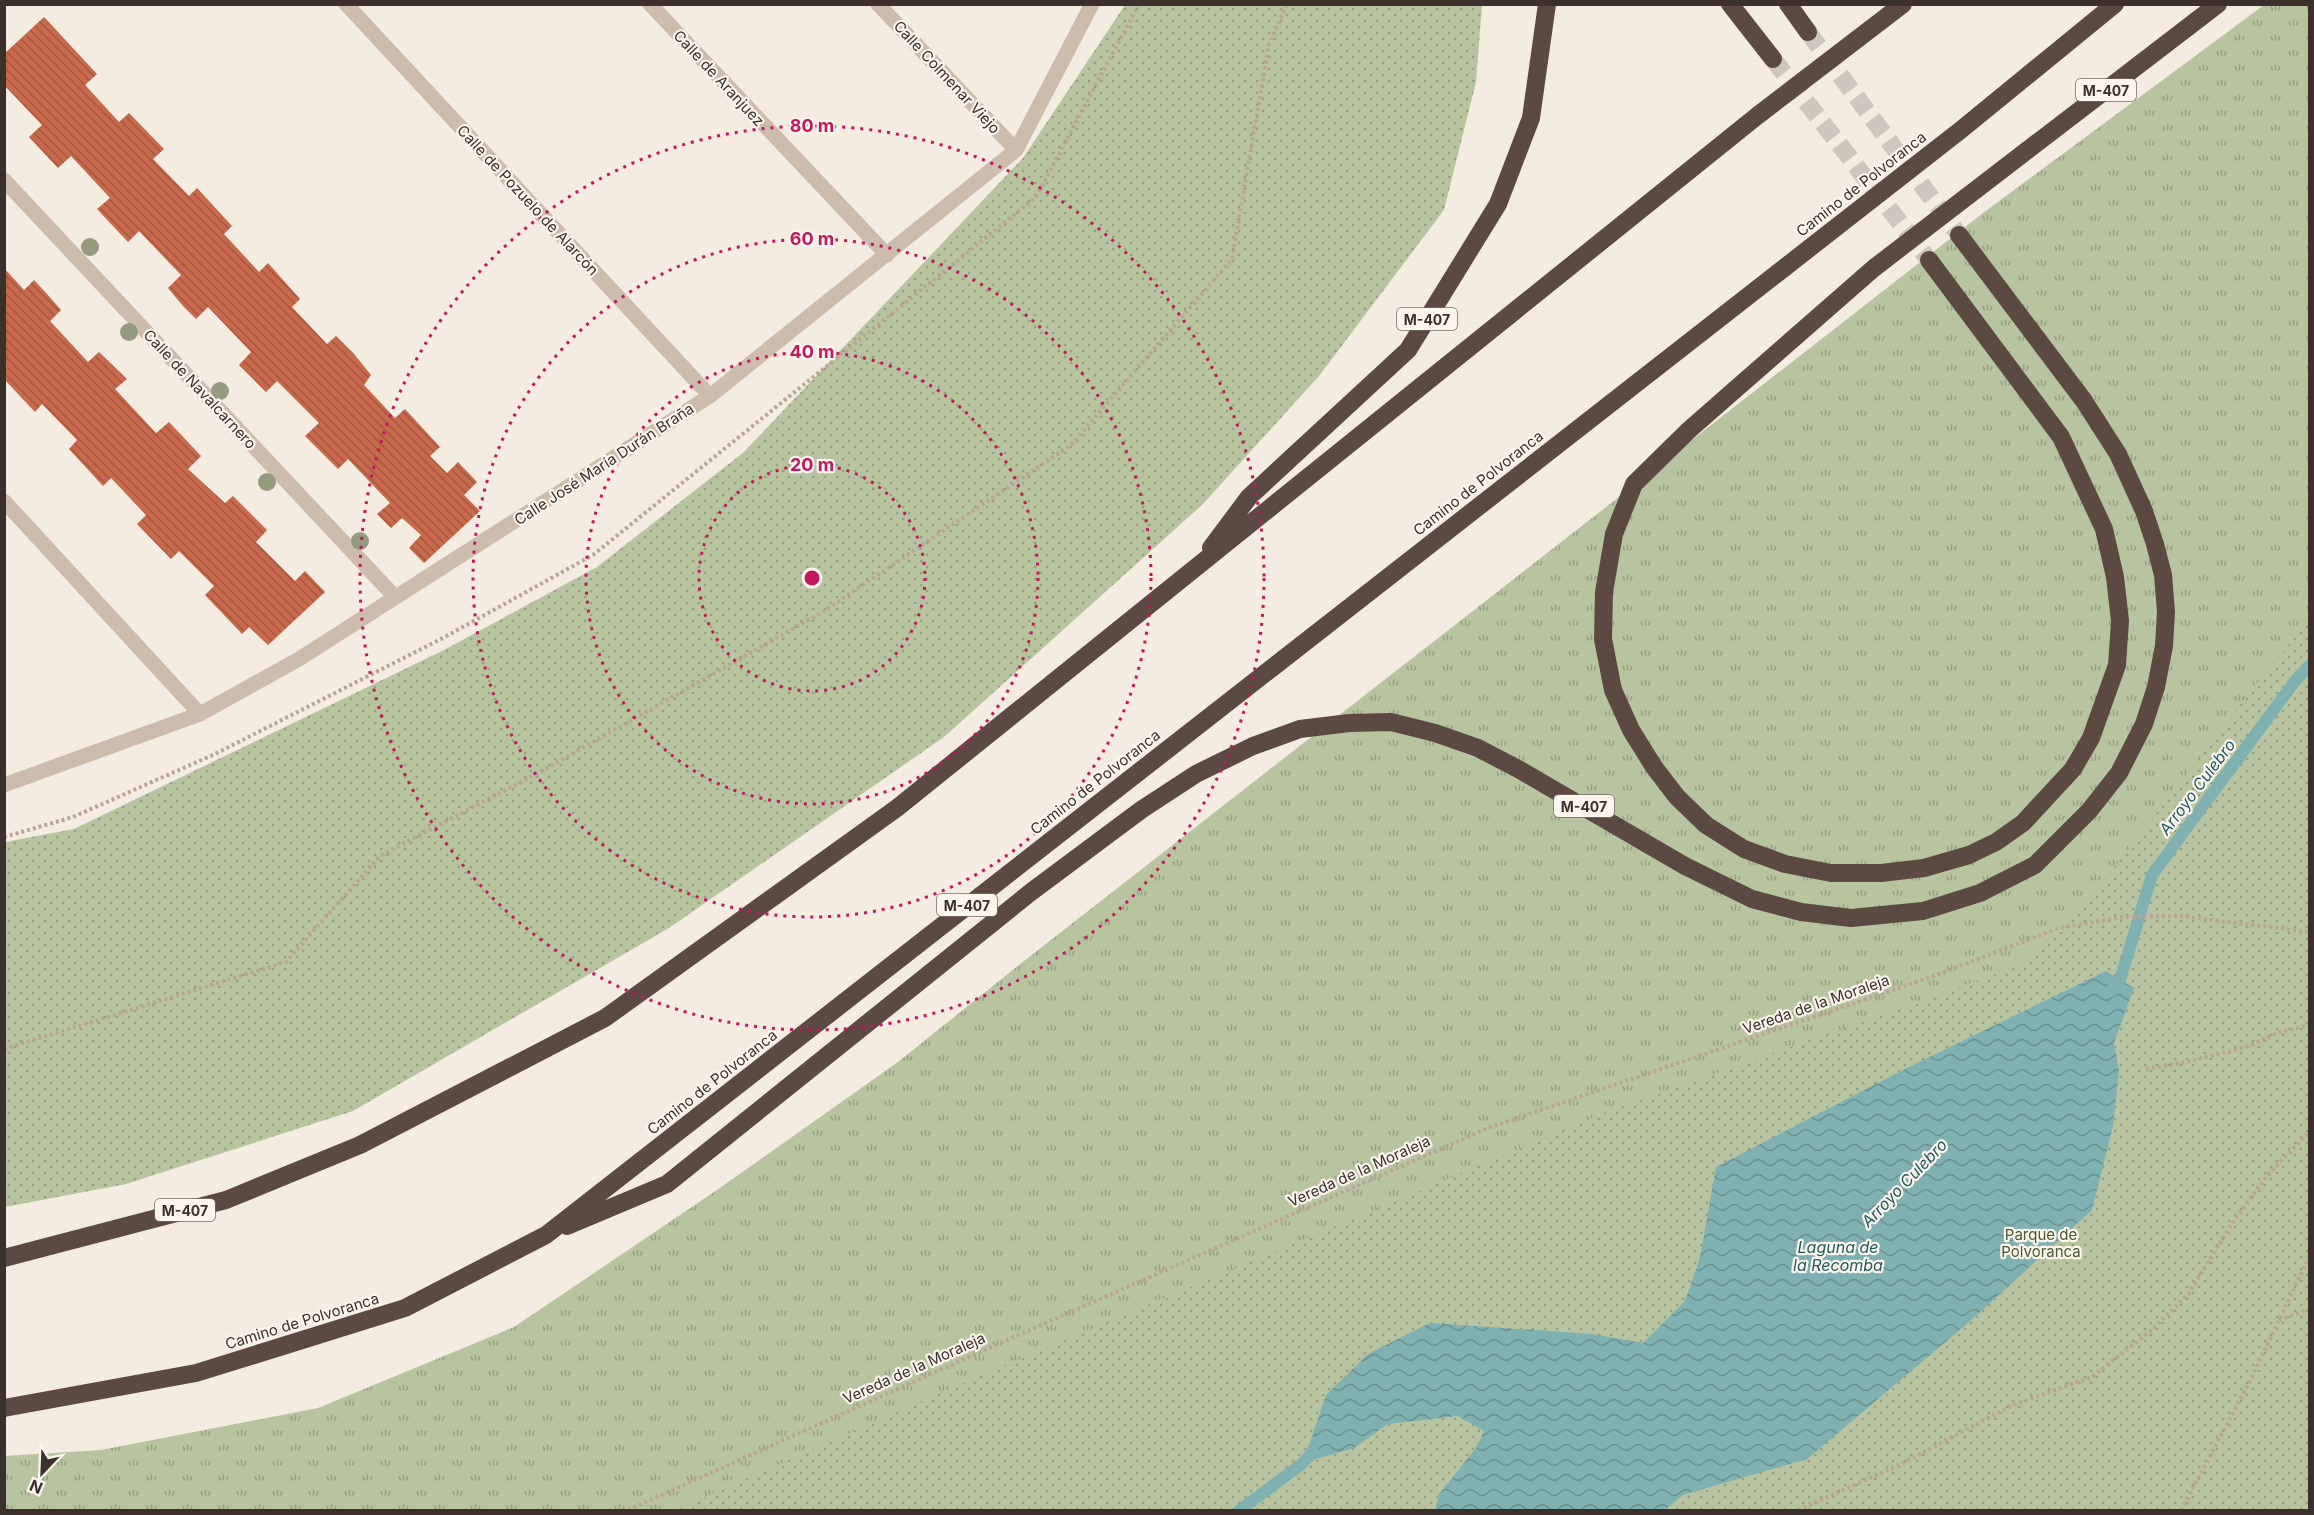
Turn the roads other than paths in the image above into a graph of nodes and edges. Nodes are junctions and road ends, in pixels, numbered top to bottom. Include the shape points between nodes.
1 (346, 4) edge
2 (650, 4) edge
3 (878, 4) edge
4 (1092, 4) edge
5 (1547, 4) edge
6 (1730, 4) edge
7 (1788, 4) edge
8 (1903, 4) edge
9 (2115, 4) edge
10 (2218, 4) edge
11 (1808, 32) tunnel mouth
12 (1773, 59) tunnel mouth
13 (1016, 150) junction
14 (4, 180) edge
15 (1959, 235) tunnel mouth
16 (887, 255) junction
17 (1929, 260) tunnel mouth
18 (710, 396) junction
19 (4, 501) edge
20 (1196, 569) junction
21 (395, 597) junction
22 (200, 714) junction
23 (4, 785) edge
24 (546, 1234) junction
25 (4, 1258) edge
26 (4, 1408) edge

1 - 18 street, Calle de Pozuelo de Alarcón
2 - 16 street, Calle de Aranjuez
3 - 13 street, Calle Colmenar Viejo
4 - 13 street, Calle José María Durán Braña
5 - 20 highway, M-407 via 1531,118 1498,204 1408,350 1249,497
6 - 12 highway
7 - 11 highway
8 - 20 highway, M-407 via 1757,116
9 - 24 highway, Camino de Polvoranca / M-407 via 1962,129
10 - 17 highway, M-407 via 1874,268 1689,429 1634,484 1614,534 1604,592 1603,639 1613,690 1631,730 1677,797 1706,825 1744,849 1785,864 1831,873 1881,873 1924,868 1969,855 1996,842 2023,823 2073,769 2091,738 2116,665 2120,621 2104,529 2061,437
13 - 16 street, Calle José María Durán Braña
14 - 21 street, Calle de Navalcarnero
15 - 24 highway, M-407 via 2084,401 2118,454 2144,511 2163,576 2164,646 2144,724 2119,773 2089,811 2035,865 1980,893 1923,911 1851,918 1801,912 1752,899 1685,866 1478,748 1391,723 1300,729 1253,746 1196,774 1141,810 1031,892 666,1184
16 - 18 street, Calle José María Durán Braña
18 - 21 street, Calle José María Durán Braña
19 - 22 street
20 - 25 highway, M-407 via 897,808 605,1017 360,1145 226,1200
21 - 22 street, Calle José María Durán Braña via 299,659
22 - 23 street, Calle José María Durán Braña
24 - 26 highway, Camino de Polvoranca / M-407 via 405,1308 196,1373

